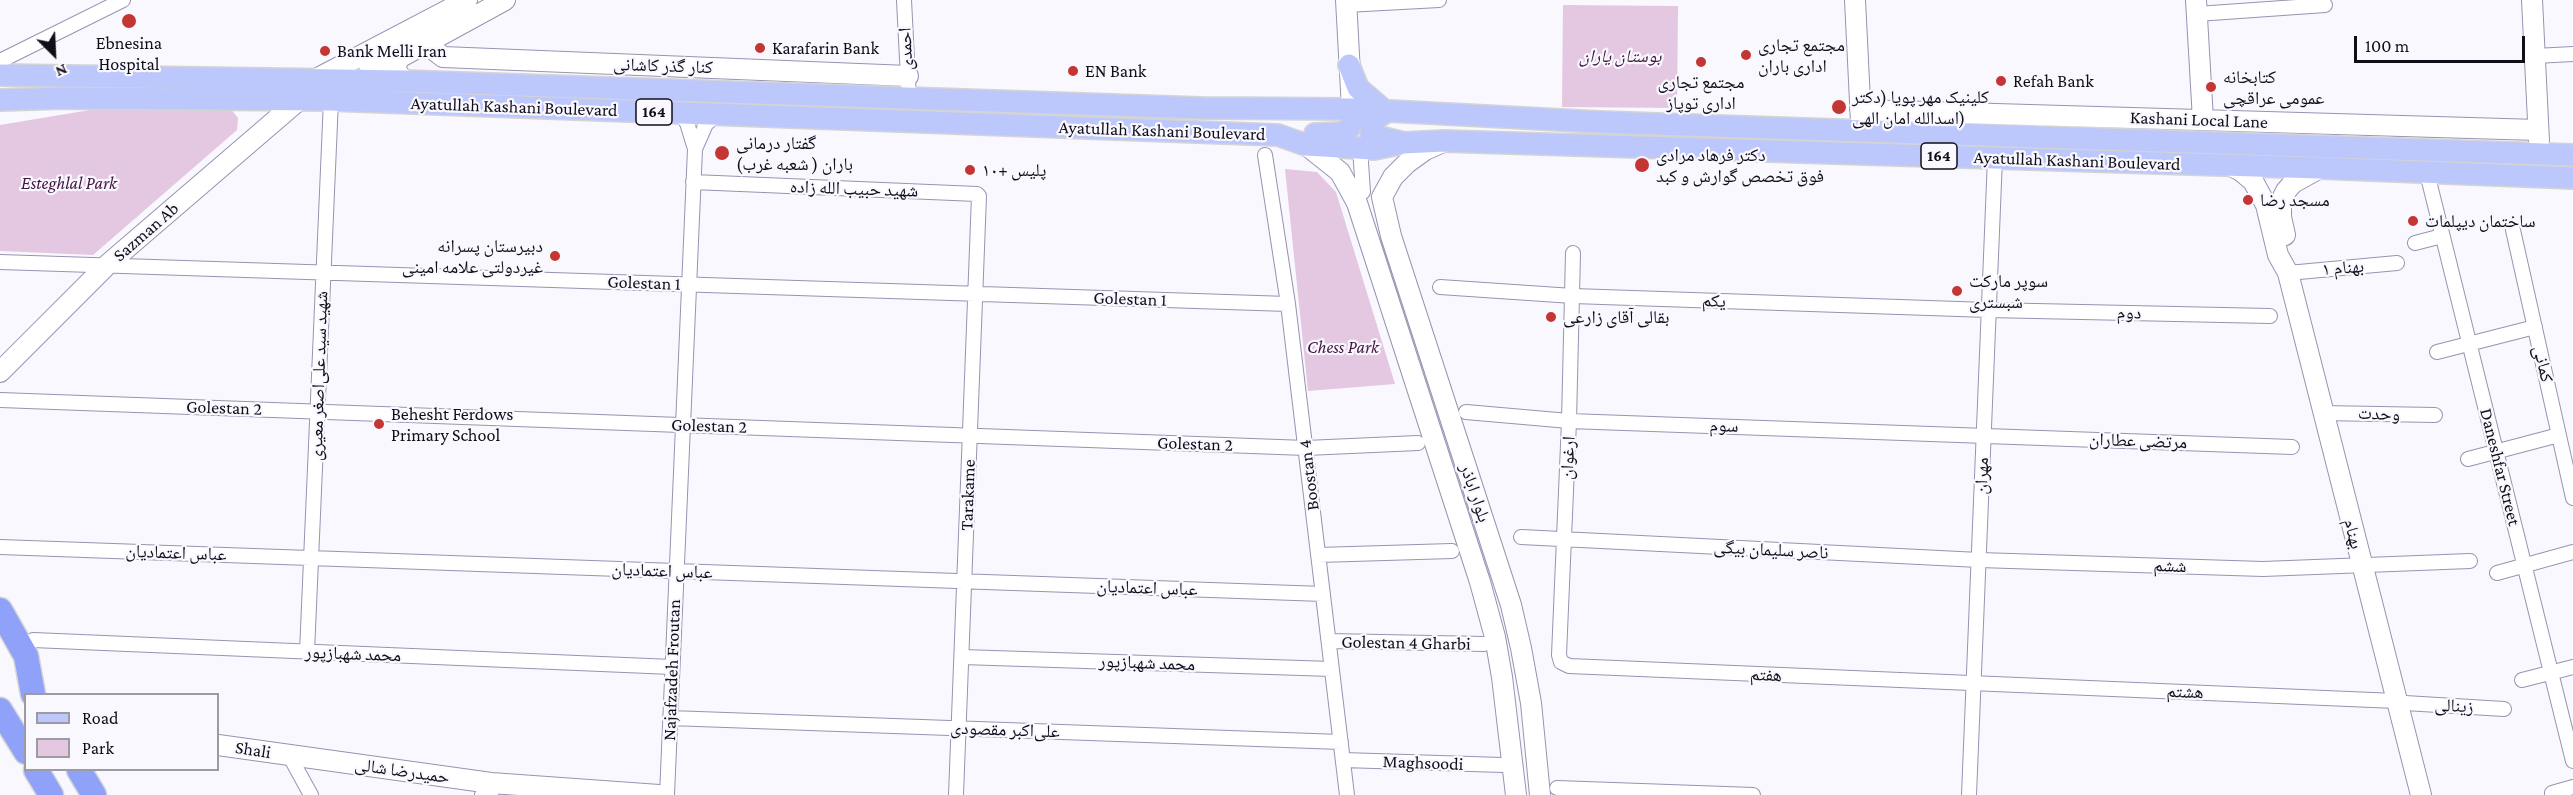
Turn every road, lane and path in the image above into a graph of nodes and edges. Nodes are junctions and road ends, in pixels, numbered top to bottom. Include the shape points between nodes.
1 (123, 0) edge
2 (467, 0) edge
3 (505, 0) edge
4 (904, 0) edge
5 (1439, 0) edge
6 (1855, 0) edge
7 (2532, 0) edge
8 (1346, 3) edge
9 (2325, 5) dead end
10 (2197, 7) edge
11 (430, 39) junction
12 (370, 51) junction
13 (2573, 54) edge
14 (2535, 56) junction
15 (399, 58) junction
16 (0, 61) edge
17 (1349, 65) junction
18 (0, 75) edge
19 (908, 76) junction
20 (316, 79) junction
21 (403, 81) junction
22 (909, 98) junction
23 (0, 100) edge
24 (299, 100) junction
25 (331, 100) junction
26 (1352, 109) junction
27 (1860, 110) junction
28 (1386, 112) junction
29 (680, 113) junction
30 (716, 115) junction
31 (2203, 120) junction
32 (2538, 130) junction
33 (1861, 131) junction
34 (1278, 135) junction
35 (1444, 141) junction
36 (1403, 143) junction
37 (1306, 145) junction
38 (1360, 148) junction
39 (695, 149) junction
40 (2539, 153) junction
41 (2573, 154) edge
42 (1265, 155) dead end
43 (1995, 158) junction
44 (2229, 165) junction
45 (2320, 168) junction
46 (2427, 173) junction
47 (2573, 178) edge
48 (693, 182) junction
49 (979, 195) joint
50 (1382, 196) junction
51 (1360, 197) junction
52 (2274, 203) junction
53 (2513, 230) dead end
54 (2442, 236) junction
55 (2415, 243) dead end
56 (1573, 254) dead end
57 (0, 262) edge
58 (2397, 264) dead end
59 (107, 265) junction
60 (323, 272) junction
61 (2288, 273) junction
62 (689, 284) junction
63 (1440, 287) dead end
64 (975, 294) junction
65 (1572, 296) junction
66 (1288, 304) junction
67 (1988, 310) junction
68 (2270, 316) dead end
69 (2535, 327) junction
70 (2469, 344) junction
71 (2437, 352) dead end
72 (0, 372) edge
73 (0, 400) edge
74 (317, 412) junction
75 (1466, 412) dead end
76 (2322, 413) junction
77 (2435, 415) dead end
78 (1569, 420) junction
79 (683, 425) junction
80 (2559, 435) junction
81 (970, 436) junction
82 (1983, 436) junction
83 (1418, 443) dead end
84 (2292, 447) dead end
85 (1305, 448) junction
86 (2496, 452) junction
87 (2468, 459) dead end
88 (2573, 498) edge
89 (1521, 537) dead end
90 (1563, 539) junction
91 (0, 547) edge
92 (1452, 551) dead end
93 (2573, 552) edge
94 (1318, 555) junction
95 (311, 558) junction
96 (1979, 560) junction
97 (2470, 561) dead end
98 (2361, 565) junction
99 (2524, 565) junction
100 (676, 571) junction
101 (2498, 573) dead end
102 (965, 582) junction
103 (1323, 594) junction
104 (0, 610) edge
105 (33, 640) dead end
106 (1329, 641) junction
107 (0, 642) edge
108 (1484, 644) dead end
109 (307, 652) junction
110 (962, 657) junction
111 (1561, 662) joint
112 (2573, 667) edge
113 (672, 668) junction
114 (1332, 669) junction
115 (2551, 672) junction
116 (2522, 680) dead end
117 (1973, 684) junction
118 (32, 693) edge
119 (33, 693) edge
120 (2401, 702) junction
121 (2504, 709) dead end
122 (0, 710) edge
123 (670, 718) junction
124 (959, 728) junction
125 (1341, 742) junction
126 (219, 745) edge
127 (24, 749) edge
128 (289, 755) junction
129 (1343, 760) junction
130 (2573, 761) edge
131 (1503, 765) dead end
132 (37, 771) edge
133 (80, 771) edge
134 (2573, 787) edge
135 (490, 791) edge
136 (1549, 791) edge
137 (2552, 793) dead end
138 (51, 795) edge
139 (94, 795) edge
140 (310, 795) edge
141 (659, 795) edge
142 (667, 795) edge
143 (956, 795) edge
144 (1347, 795) edge
145 (1516, 795) edge
146 (1753, 795) edge
147 (1969, 795) edge
148 (2421, 795) edge

1 - 16 street
2 - 12 main road
3 - 11 main road
4 - 19 street, احمدی
5 - 8 street
6 - 27 main road
7 - 14 main road
8 - 17 main road
9 - 10 street
10 - 31 main road
11 - 15 main road
11 - 19 main road, کنار گذر کاشانی via 430,47 443,57
12 - 15 main road via 368,63 374,68
12 - 20 main road
13 - 14 street
14 - 32 main road
15 - 21 main road via 395,68
17 - 26 main road
17 - 28 main road via 1358,88
18 - 20 main road, Ayatullah Kashani Boulevard / 164
19 - 22 street, احمدی
20 - 21 main road, Ayatullah Kashani Boulevard / 164
21 - 22 main road, Ayatullah Kashani Boulevard / 164
22 - 26 main road, Ayatullah Kashani Boulevard / 164
23 - 24 main road, Ayatullah Kashani Boulevard / 164
24 - 25 main road, Ayatullah Kashani Boulevard / 164
24 - 59 main road, Sazman Ab
25 - 29 main road, Ayatullah Kashani Boulevard / 164
25 - 60 street, شهید سید علی‌اصغر معیری
26 - 28 main road, Ayatullah Kashani Boulevard / 164
26 - 34 main road via 1351,124 1340,134
27 - 31 main road, Kashani Local Lane
27 - 33 main road
28 - 33 main road, Ayatullah Kashani Boulevard / 164
28 - 36 main road via 1372,121 1370,131
29 - 30 main road, Ayatullah Kashani Boulevard / 164
29 - 39 street, Najafzadeh Froutan
30 - 34 main road, Ayatullah Kashani Boulevard / 164
30 - 39 street, Najafzadeh Froutan via 706,124
31 - 32 main road, Kashani Local Lane
32 - 40 main road
33 - 40 main road, Ayatullah Kashani Boulevard / 164
34 - 37 main road, Ayatullah Kashani Boulevard / 164
35 - 36 main road, Ayatullah Kashani Boulevard / 164
35 - 43 main road, Ayatullah Kashani Boulevard / 164
35 - 50 main road via 1407,163
36 - 38 main road, Ayatullah Kashani Boulevard / 164
37 - 38 main road, Ayatullah Kashani Boulevard / 164
37 - 51 main road, بلوار اباذر via 1340,172
38 - 51 street
39 - 48 street, Najafzadeh Froutan
40 - 41 main road, Ayatullah Kashani Boulevard / 164
42 - 66 street, Boostan 4
43 - 44 main road, Ayatullah Kashani Boulevard / 164
43 - 67 street, مهران
44 - 45 main road, Ayatullah Kashani Boulevard / 164
44 - 52 main road, بهنام via 2253,181
45 - 46 main road, Ayatullah Kashani Boulevard / 164
45 - 52 main road via 2293,183
46 - 47 main road, Ayatullah Kashani Boulevard / 164
46 - 54 street, Daneshfar Street
48 - 49 street, شهید حبیب الله زاده
48 - 62 street, Najafzadeh Froutan
49 - 64 street, Tarakame
50 - 51 main road via 1371,189
50 - 136 main road, بلوار اباذر via 1391,236 1511,604
51 - 145 main road, بلوار اباذر via 1483,593 1502,676
52 - 61 main road, بهنام via 2278,255
53 - 69 street, کمانی
54 - 55 street
54 - 70 street, Daneshfar Street
56 - 65 street, ارغوان
57 - 59 street, Golestan 1
58 - 61 street, بهنام ۱
59 - 60 street, Golestan 1
59 - 72 main road, Sazman Ab
60 - 62 street, Golestan 1
60 - 74 street, شهید سید علی‌اصغر معیری
61 - 76 main road, بهنام
62 - 64 street, Golestan 1
62 - 79 street, Najafzadeh Froutan
63 - 65 street, یکم
64 - 66 street, Golestan 1
64 - 81 street, Tarakame
65 - 67 street, یکم
65 - 78 street, ارغوان
66 - 85 street, Boostan 4
67 - 68 street, دوم
67 - 82 street, مهران
69 - 70 street
69 - 80 street, کمانی
70 - 71 street
70 - 86 street, Daneshfar Street
73 - 74 street, Golestan 2
74 - 79 street, Golestan 2
74 - 95 street, شهید سید علی‌اصغر معیری
75 - 78 street, سوم
76 - 77 street, وحدت
76 - 98 main road, بهنام
78 - 82 street, سوم
78 - 90 street, ارغوان
79 - 81 street, Golestan 2
79 - 100 street, Najafzadeh Froutan
80 - 86 street
80 - 88 street, کمانی
81 - 85 street, Golestan 2
81 - 102 street, Tarakame
82 - 84 street, مرتضی عطاران
82 - 96 street, مهران
83 - 85 street, Golestan 2
85 - 94 street, Boostan 4
86 - 87 street
86 - 99 street, Daneshfar Street
89 - 90 street, ناصر سلیمان بیگی
90 - 96 street, ناصر سلیمان بیگی
90 - 111 street, ارغوان
91 - 95 street, عباس اعتمادیان
92 - 94 street
93 - 99 street
94 - 103 street, Boostan 4
95 - 100 street, عباس اعتمادیان
95 - 109 street, شهید سید علی‌اصغر معیری
96 - 98 street, ششم via 2263,569
96 - 117 street, مهران
97 - 98 street, ششم
98 - 120 main road, بهنام
99 - 101 street
99 - 115 street, Daneshfar Street
100 - 102 street, عباس اعتمادیان
100 - 113 street, Najafzadeh Froutan
102 - 103 street, عباس اعتمادیان
102 - 110 street, Tarakame
103 - 106 street, Boostan 4
104 - 119 highway via 26,656
105 - 109 street, محمد شهبازپور
106 - 108 street, Golestan 4 Gharbi
106 - 114 street, Boostan 4
107 - 118 highway
109 - 113 street, محمد شهبازپور
110 - 114 street, محمد شهبازپور
110 - 124 street, Tarakame
111 - 117 street, هفتم via 1569,666
112 - 115 street
113 - 123 street, Najafzadeh Froutan
114 - 125 street, Boostan 4
115 - 116 street
115 - 130 street, Daneshfar Street
117 - 120 street, هشتم
117 - 147 street, مهران
120 - 121 street, زینالی
120 - 148 main road, بهنام
122 - 127 highway
123 - 124 street, علی‌اکبر مقصودی
123 - 142 street, Najafzadeh Froutan
124 - 125 street, علی‌اکبر مقصودی
124 - 143 street, Tarakame
125 - 129 street, Boostan 4
126 - 128 main road, Shali
128 - 135 main road, حمیدرضا شالی
128 - 140 street
129 - 131 street, Maghsoodi
129 - 144 street, Boostan 4
132 - 138 highway
133 - 139 highway
134 - 137 street
135 - 141 main road, حمیدرضا شالی
136 - 146 street

